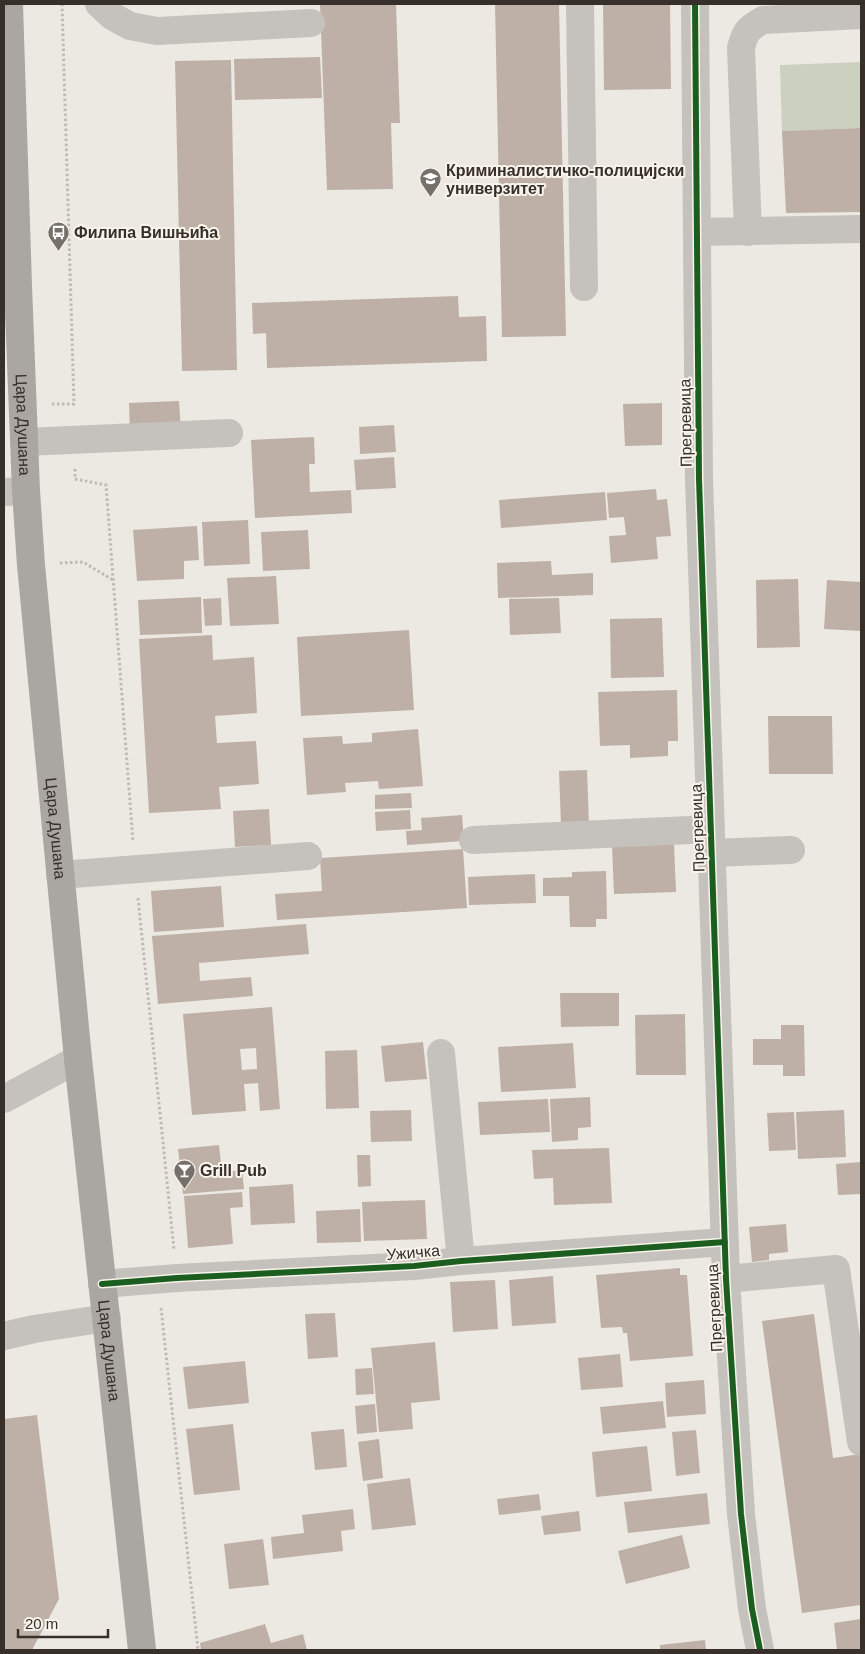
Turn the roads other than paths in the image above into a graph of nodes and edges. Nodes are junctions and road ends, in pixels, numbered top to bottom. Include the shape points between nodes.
1 (9, 4) edge
2 (98, 4) edge
3 (580, 4) edge
4 (695, 4) edge
5 (861, 15) edge
6 (311, 23) dead end
7 (6, 49) edge
8 (861, 229) edge
9 (697, 232) junction
10 (748, 232) junction
11 (584, 287) dead end
12 (228, 433) dead end
13 (24, 442) junction
14 (15, 492) edge
15 (473, 840) dead end
16 (712, 841) junction
17 (791, 850) dead end
18 (308, 856) dead end
19 (60, 875) junction
20 (441, 1052) dead end
21 (78, 1059) junction
22 (4, 1099) edge
23 (725, 1242) junction
24 (461, 1261) junction
25 (726, 1280) junction
26 (102, 1284) junction
27 (107, 1318) junction
28 (4, 1336) edge
29 (861, 1442) edge
30 (142, 1650) edge
31 (760, 1650) edge

1 - 7 main road, Цара Душана
2 - 6 street via 130,26 157,31
3 - 11 street
4 - 9 street, Прегревица
5 - 10 street via 763,20 750,27 744,36
7 - 13 main road, Цара Душана
8 - 10 street
9 - 10 street
9 - 16 street, Прегревица via 700,479
12 - 13 street
13 - 14 main road, Цара Душана
14 - 19 main road, Цара Душана via 31,565
15 - 16 street
16 - 17 street
16 - 23 street, Прегревица
18 - 19 street
19 - 21 main road, Цара Душана
20 - 24 street
21 - 22 street
21 - 26 main road, Цара Душана
23 - 24 street, Ужичка
23 - 25 street, Прегревица
24 - 26 street, Ужичка
25 - 29 street via 836,1268
25 - 31 street, Прегревица via 740,1514
26 - 27 main road, Цара Душана
27 - 28 street
27 - 30 main road, Цара Душана

